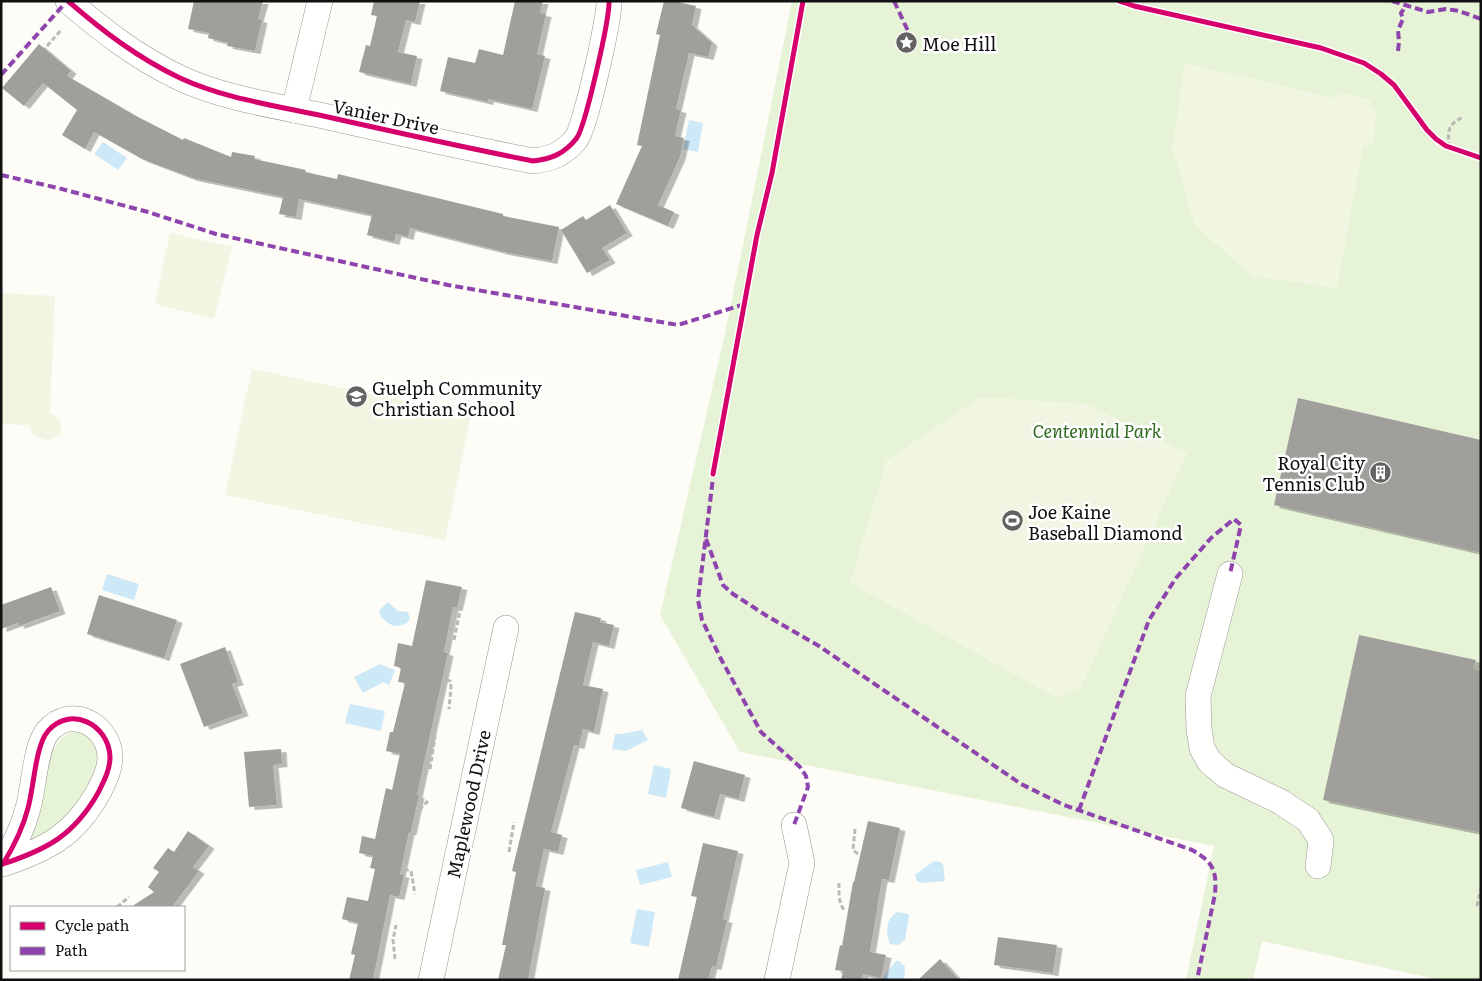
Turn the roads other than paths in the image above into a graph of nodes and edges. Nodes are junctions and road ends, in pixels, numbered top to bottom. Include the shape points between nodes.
1 (68, 1) edge
2 (320, 1) edge
3 (609, 1) edge
4 (294, 110) junction
5 (1230, 574) dead end
6 (506, 628) dead end
7 (794, 825) dead end
8 (2, 864) edge
9 (1318, 866) dead end
10 (431, 980) edge
11 (777, 980) edge

1 - 4 street, Vanier Drive via 117,42 181,78 225,94
2 - 4 street
3 - 4 street, Vanier Drive via 592,93 578,138 564,152 549,159 533,161 489,153
5 - 9 street via 1198,696 1202,748 1209,761 1225,775 1281,802 1308,820 1321,840
6 - 10 street, Maplewood Drive
7 - 11 street via 802,863
8 - 8 street via 34,853 66,834 83,816 108,773 109,748 96,726 72,718 58,722 44,737 28,808 15,844

